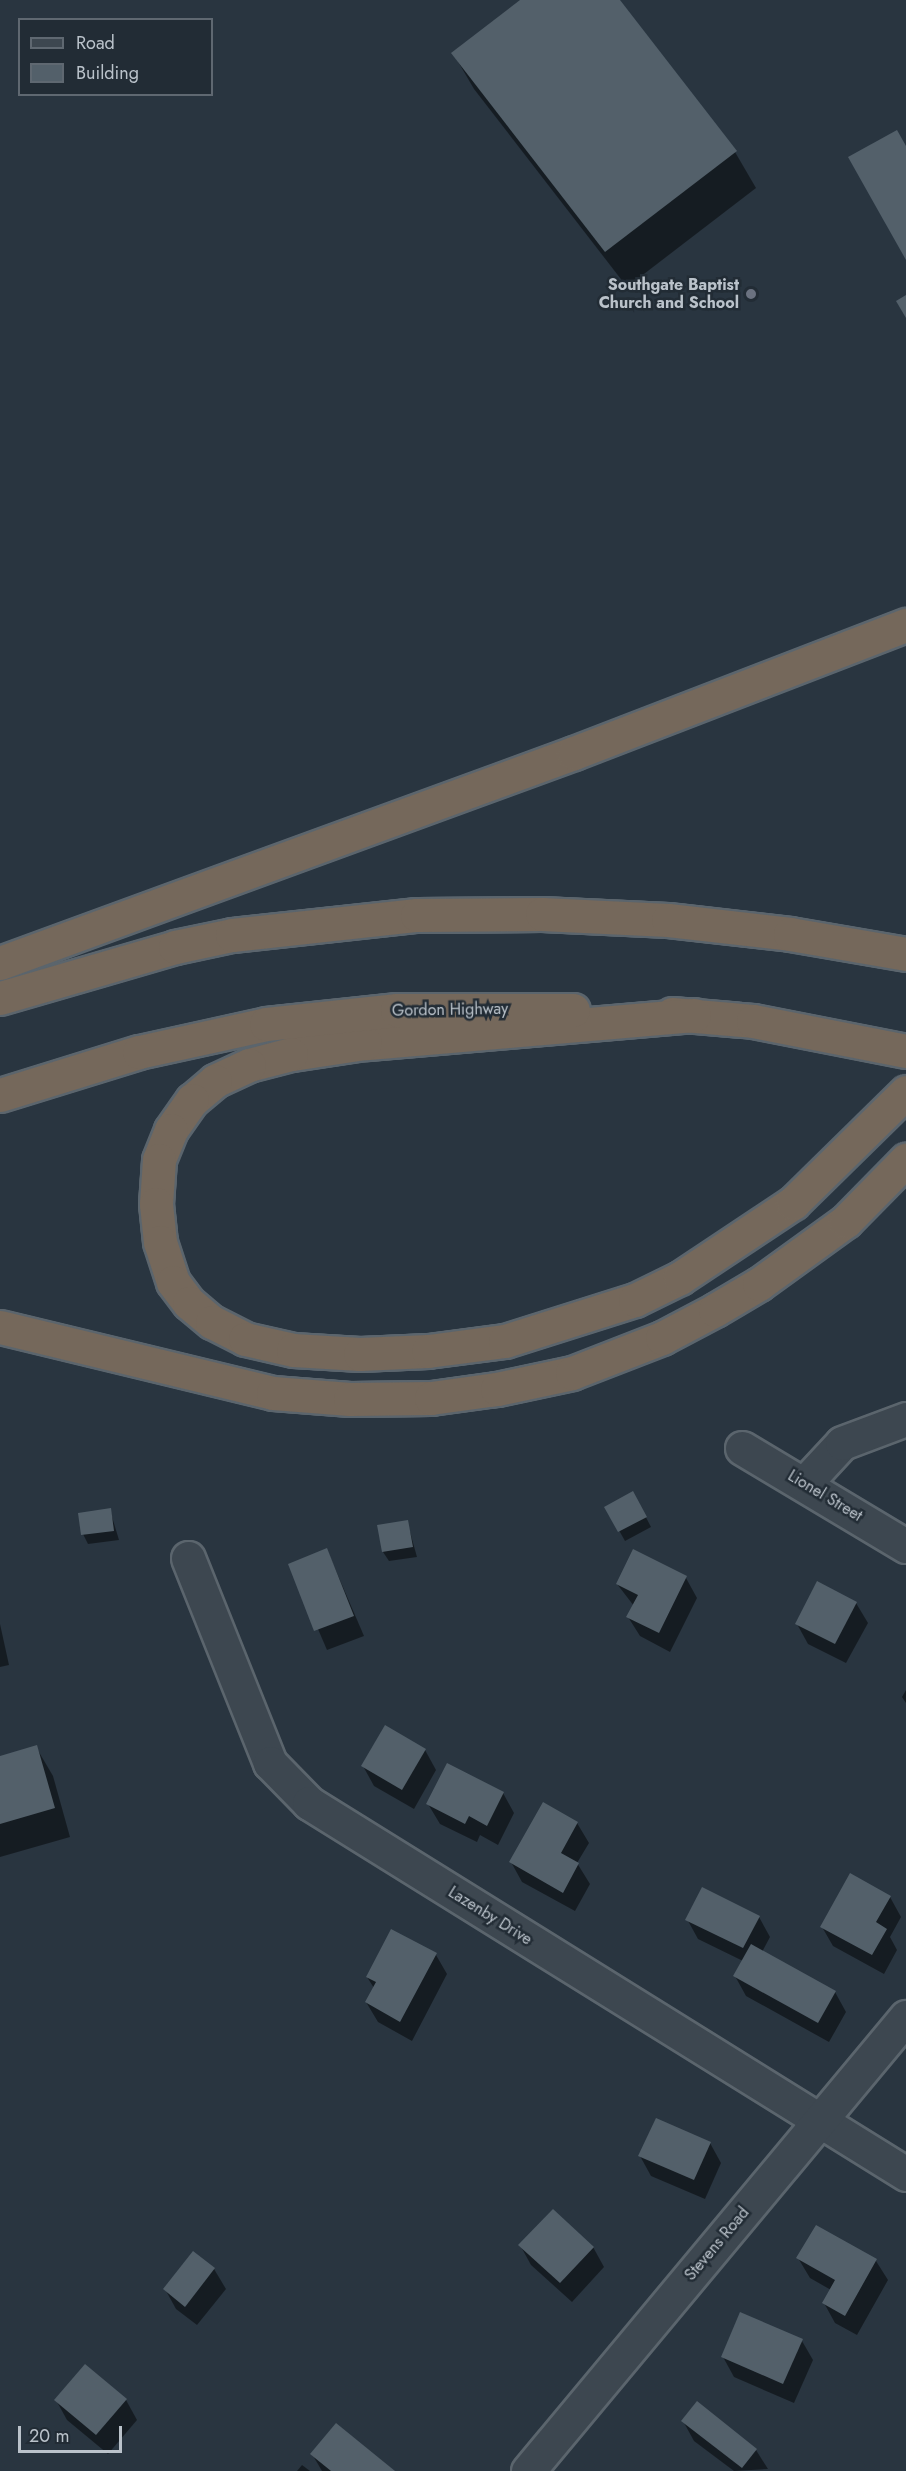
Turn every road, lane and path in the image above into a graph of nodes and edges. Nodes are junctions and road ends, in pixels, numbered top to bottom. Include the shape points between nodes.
1 (906, 625) edge
2 (208, 887) junction
3 (0, 946) edge
4 (906, 954) edge
5 (0, 963) edge
6 (0, 998) edge
7 (694, 1015) junction
8 (906, 1051) edge
9 (906, 1092) edge
10 (0, 1095) edge
11 (906, 1160) edge
12 (0, 1327) edge
13 (906, 1419) edge
14 (742, 1449) dead end
15 (805, 1483) junction
16 (906, 1546) edge
17 (188, 1558) dead end
18 (906, 2017) edge
19 (819, 2122) junction
20 (906, 2174) edge
21 (528, 2471) edge

1 - 2 highway
2 - 3 highway via 108,906
2 - 5 highway
4 - 6 highway via 790,934 668,920 542,914 417,915 232,935 99,968
7 - 8 highway, Gordon Highway via 753,1021
7 - 9 highway via 365,1043 291,1054 249,1065 215,1081 192,1100 171,1130 159,1160 156,1204 160,1242 173,1282 189,1303 213,1322 245,1339 293,1350 349,1354 439,1350 505,1341 634,1300 681,1278 793,1203
7 - 10 highway, Gordon Highway via 459,1008 266,1024 139,1052
11 - 12 highway via 846,1221 759,1284 662,1338 572,1373 442,1396 351,1399 273,1393
13 - 15 street via 842,1443
14 - 15 street, Lionel Street
15 - 16 street, Lionel Street
17 - 19 street, Lazenby Drive via 270,1763 309,1803
18 - 19 street, Stevens Road
19 - 20 street, Lazenby Drive
19 - 21 street, Stevens Road

